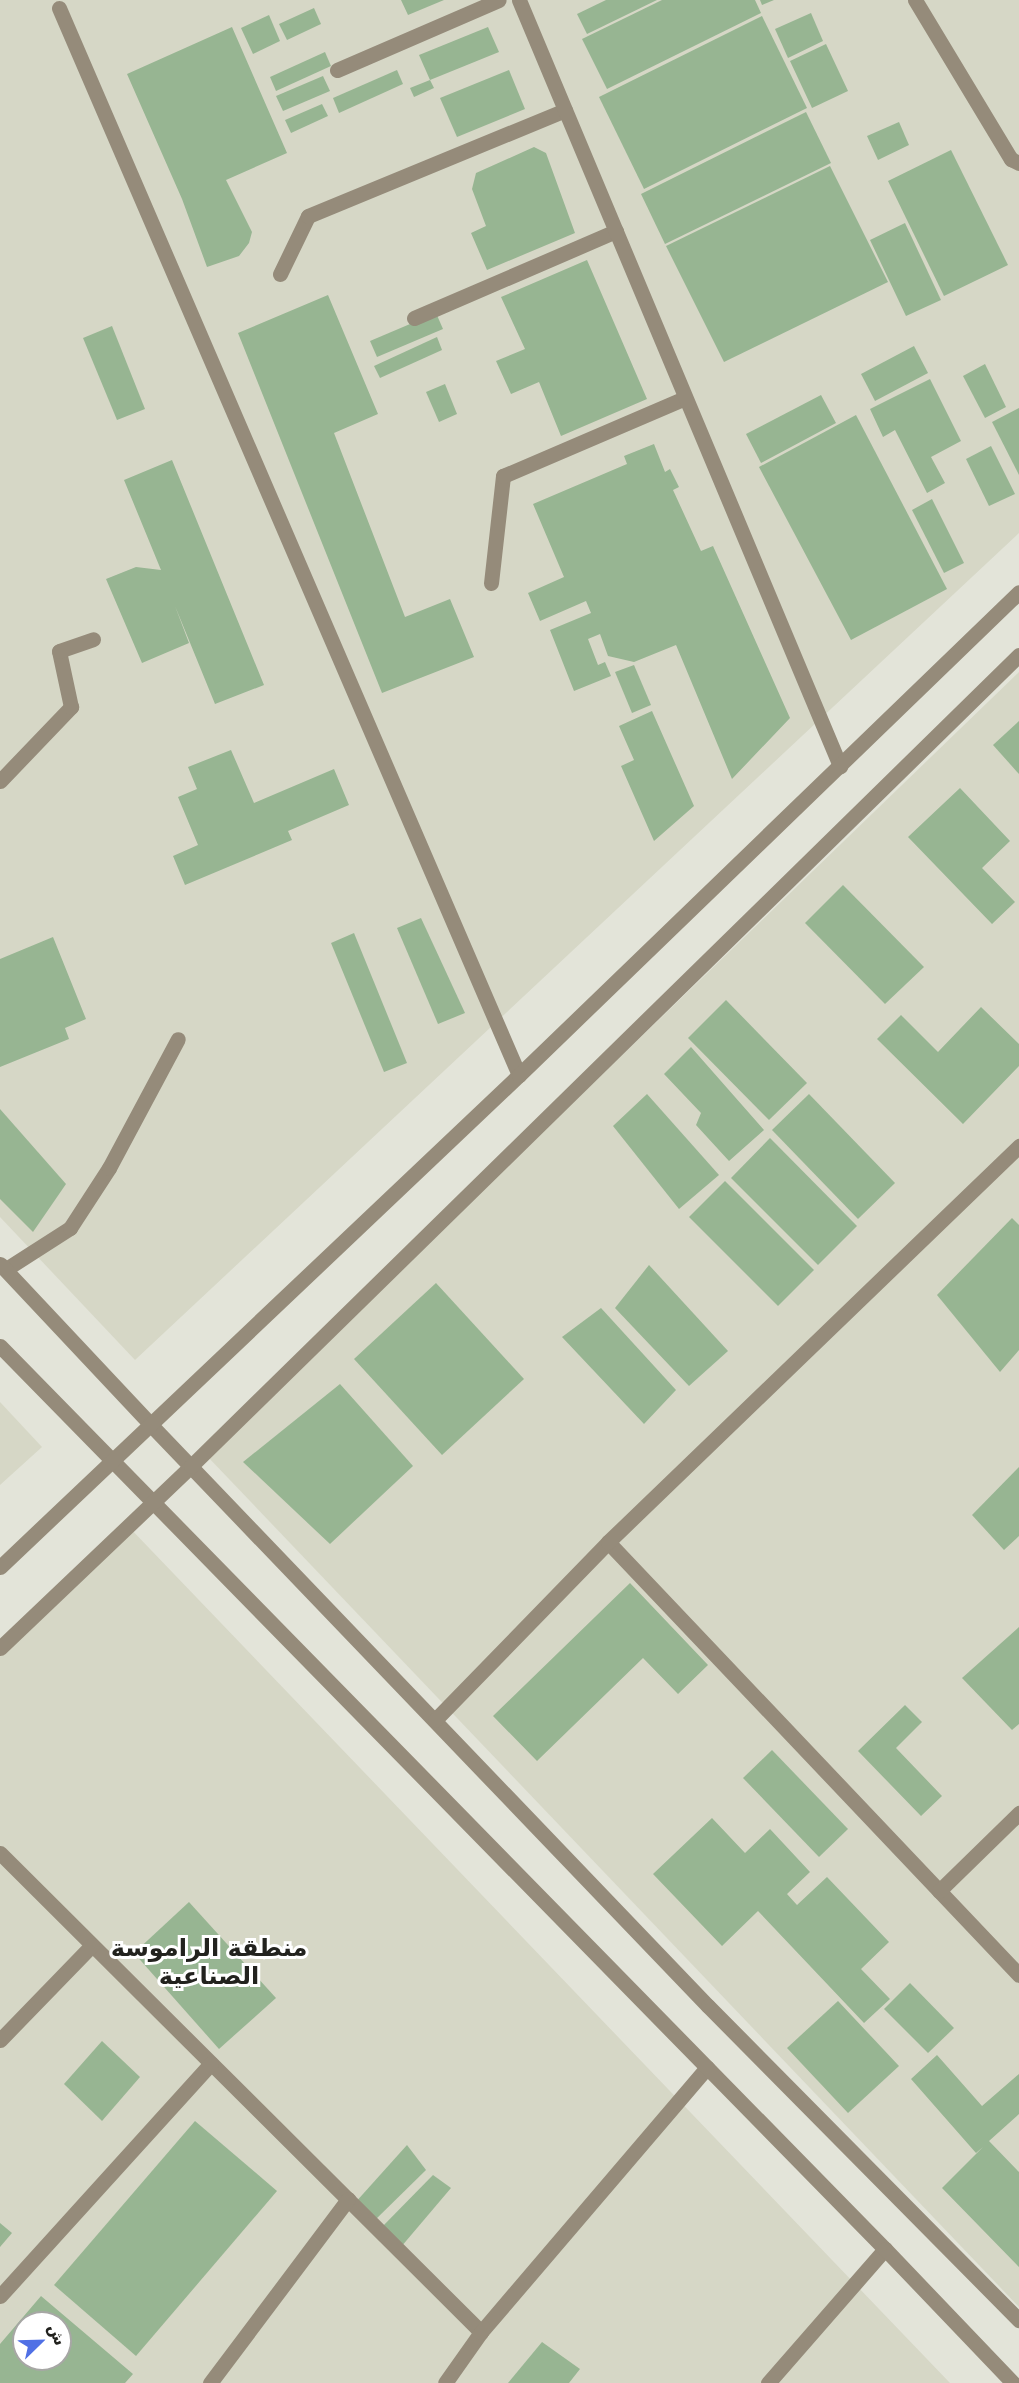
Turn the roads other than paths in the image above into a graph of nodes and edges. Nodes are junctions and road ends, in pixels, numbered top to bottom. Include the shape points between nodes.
1 (499, 0) edge
2 (519, 0) edge
3 (915, 0) edge
4 (60, 8) dead end
5 (337, 70) dead end
6 (565, 110) junction
7 (1019, 163) edge
8 (616, 231) junction
9 (280, 274) dead end
10 (414, 318) dead end
11 (685, 398) junction
12 (491, 583) dead end
13 (1019, 592) edge
14 (93, 639) dead end
15 (1019, 655) edge
16 (840, 766) junction
17 (0, 781) edge
18 (178, 1039) dead end
19 (519, 1075) junction
20 (1019, 1146) edge
21 (3, 1267) edge
22 (0, 1346) edge
23 (150, 1424) junction
24 (111, 1461) junction
25 (191, 1466) junction
26 (154, 1502) junction
27 (608, 1542) junction
28 (0, 1567) edge
29 (0, 1648) edge
30 (435, 1720) junction
31 (1019, 1813) edge
32 (0, 1853) edge
33 (939, 1890) junction
34 (92, 1945) junction
35 (1019, 1975) edge
36 (0, 2040) edge
37 (211, 2063) junction
38 (707, 2067) junction
39 (348, 2199) junction
40 (885, 2249) junction
41 (0, 2296) edge
42 (1019, 2320) edge
43 (482, 2332) junction
44 (210, 2383) edge
45 (445, 2383) edge
46 (768, 2383) edge
47 (1013, 2383) edge

1 - 5 street
2 - 6 street
3 - 7 street via 1011,159
4 - 19 street
6 - 8 street
6 - 9 street via 308,216
8 - 10 street
8 - 11 street
11 - 12 street via 502,476
11 - 16 street
13 - 16 street
14 - 17 street via 59,651 70,708
15 - 25 street
16 - 19 street
18 - 21 street via 109,1168 70,1228
19 - 23 street
20 - 27 street
21 - 23 street
22 - 24 street
23 - 24 street
23 - 25 street
24 - 26 street
24 - 28 street
25 - 26 street
25 - 30 street
26 - 29 street
26 - 38 street
27 - 30 street
27 - 33 street
30 - 42 street via 708,2006
31 - 33 street
32 - 34 street
33 - 35 street
34 - 36 street
34 - 37 street
37 - 39 street
37 - 41 street
38 - 40 street
38 - 43 street
39 - 43 street
39 - 44 street
40 - 46 street
40 - 47 street
43 - 45 street

